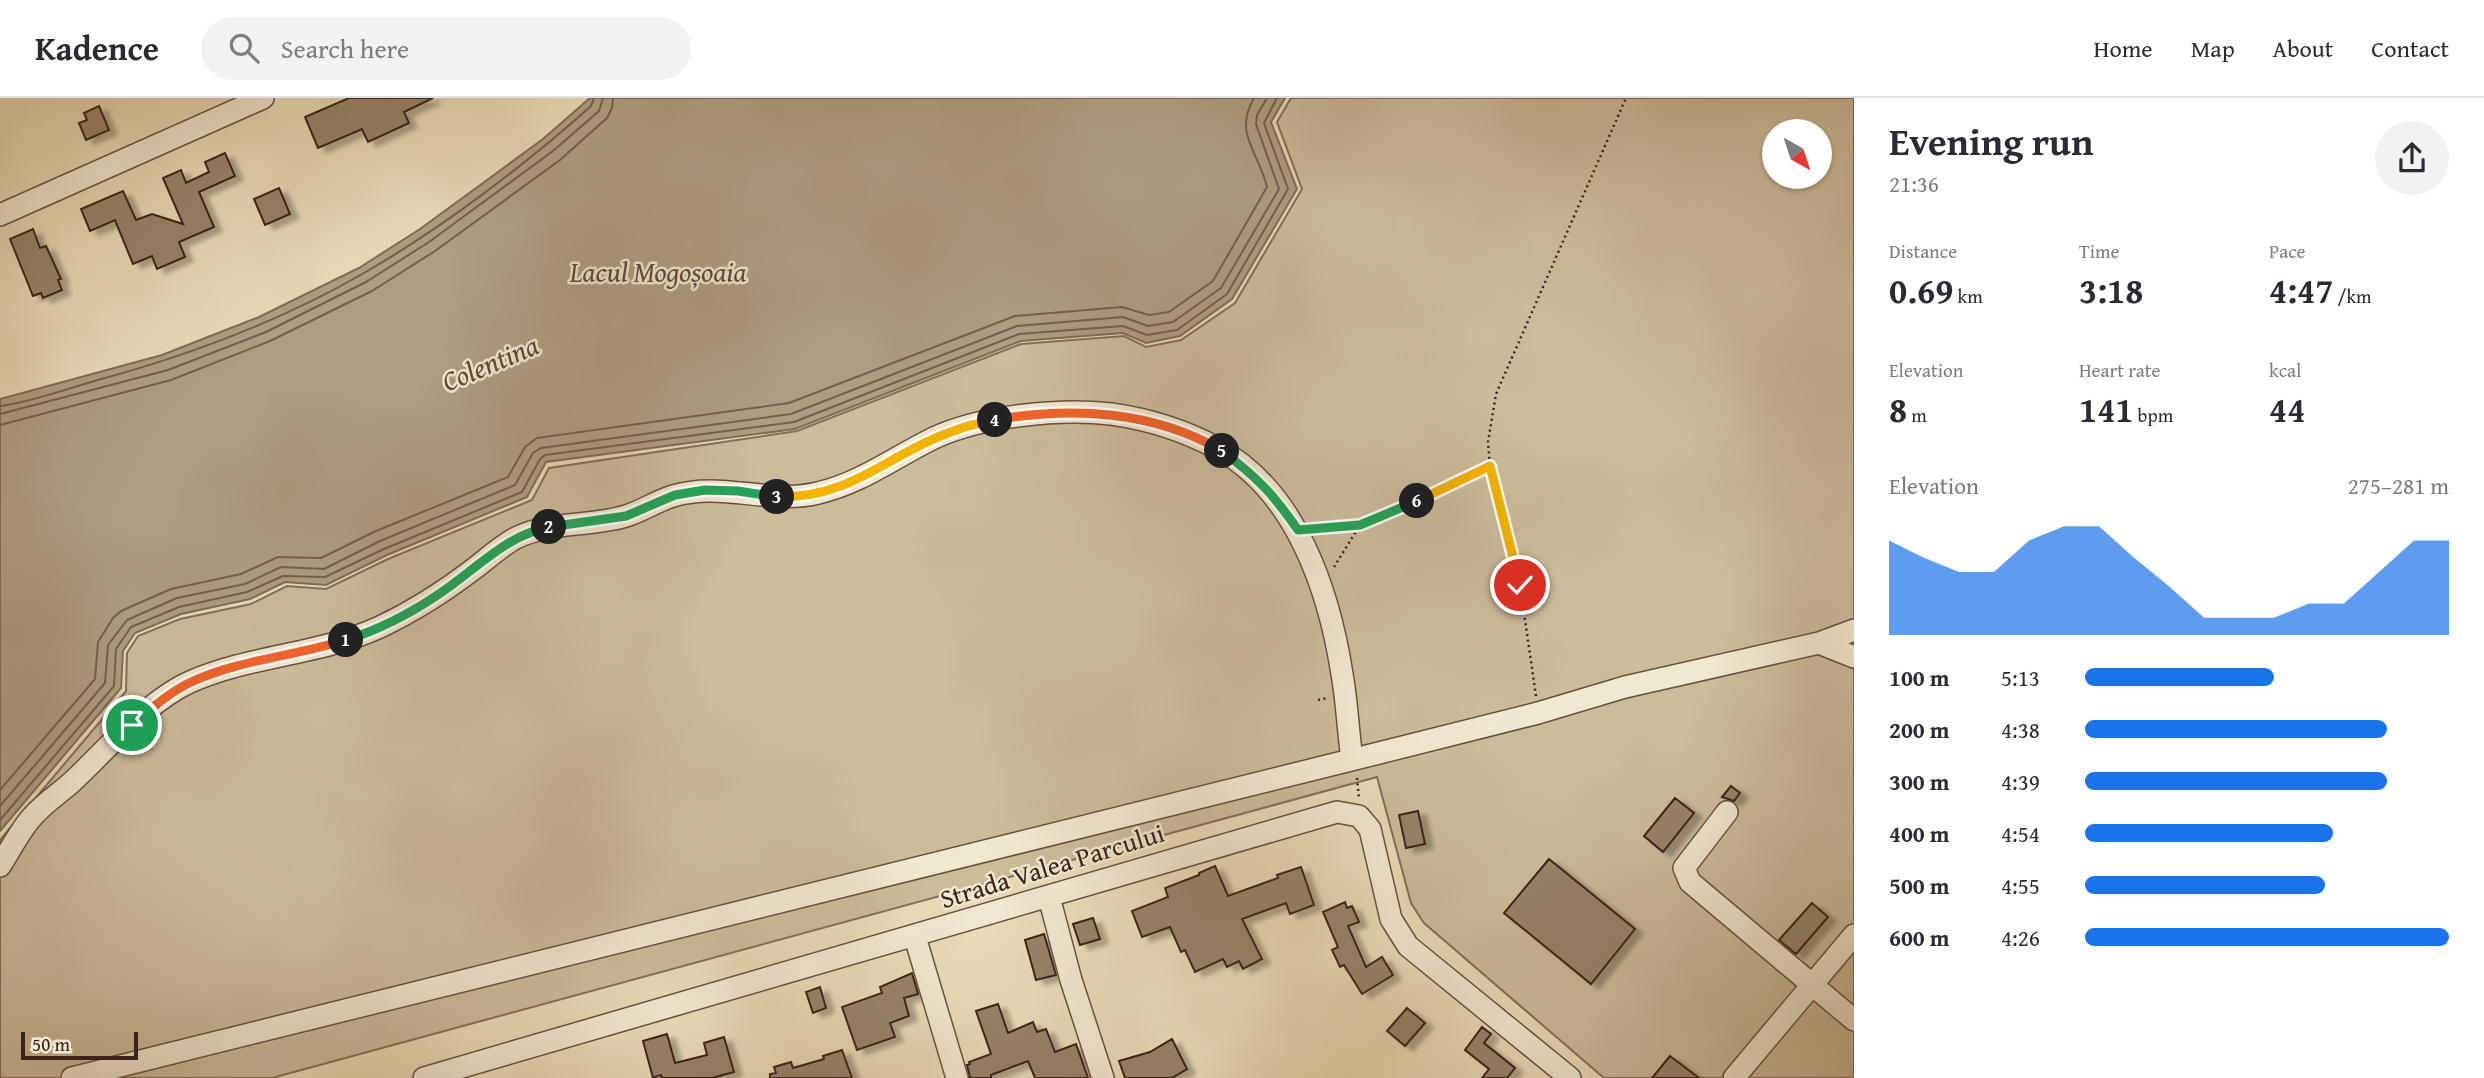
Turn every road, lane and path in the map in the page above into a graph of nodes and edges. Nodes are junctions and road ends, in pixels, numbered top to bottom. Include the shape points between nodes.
1 (262, 98) edge
2 (1626, 98) edge
3 (0, 215) edge
4 (1490, 466) junction
5 (1360, 525) junction
6 (1298, 530) junction
7 (1321, 591) junction
8 (1854, 630) edge
9 (1819, 643) junction
10 (1854, 657) edge
11 (1538, 713) junction
12 (1352, 759) junction
13 (1727, 812) dead end
14 (1359, 816) junction
15 (0, 866) edge
16 (1049, 897) junction
17 (1854, 936) edge
18 (915, 937) junction
19 (1812, 985) junction
20 (1854, 1020) edge
21 (72, 1078) edge
22 (424, 1078) edge
23 (957, 1078) edge
24 (1103, 1078) edge
25 (1570, 1078) edge
26 (1734, 1078) edge

1 - 3 street
2 - 4 path via 1496,394 1488,442
4 - 5 path
4 - 11 path via 1520,585
5 - 6 path
5 - 7 path
6 - 7 street
6 - 15 street via 1255,475 1220,450 1175,429 1108,413 1011,417 971,424 936,437 871,474 818,493 771,497 705,490 675,495 626,516 540,529 516,538 427,601 355,637 234,668 177,690 34,814
7 - 12 street via 1342,674
8 - 9 street
9 - 10 street
9 - 11 street via 1625,687
11 - 12 street
12 - 14 path
12 - 21 street
13 - 19 street via 1684,868 1690,883
14 - 16 street, Strada Valea Parcului via 1337,812
14 - 25 street via 1370,829 1384,897 1398,933
16 - 18 street, Strada Valea Parcului
16 - 24 street
17 - 19 street
18 - 22 street, Strada Valea Parcului
18 - 23 street
19 - 20 street
19 - 26 street

